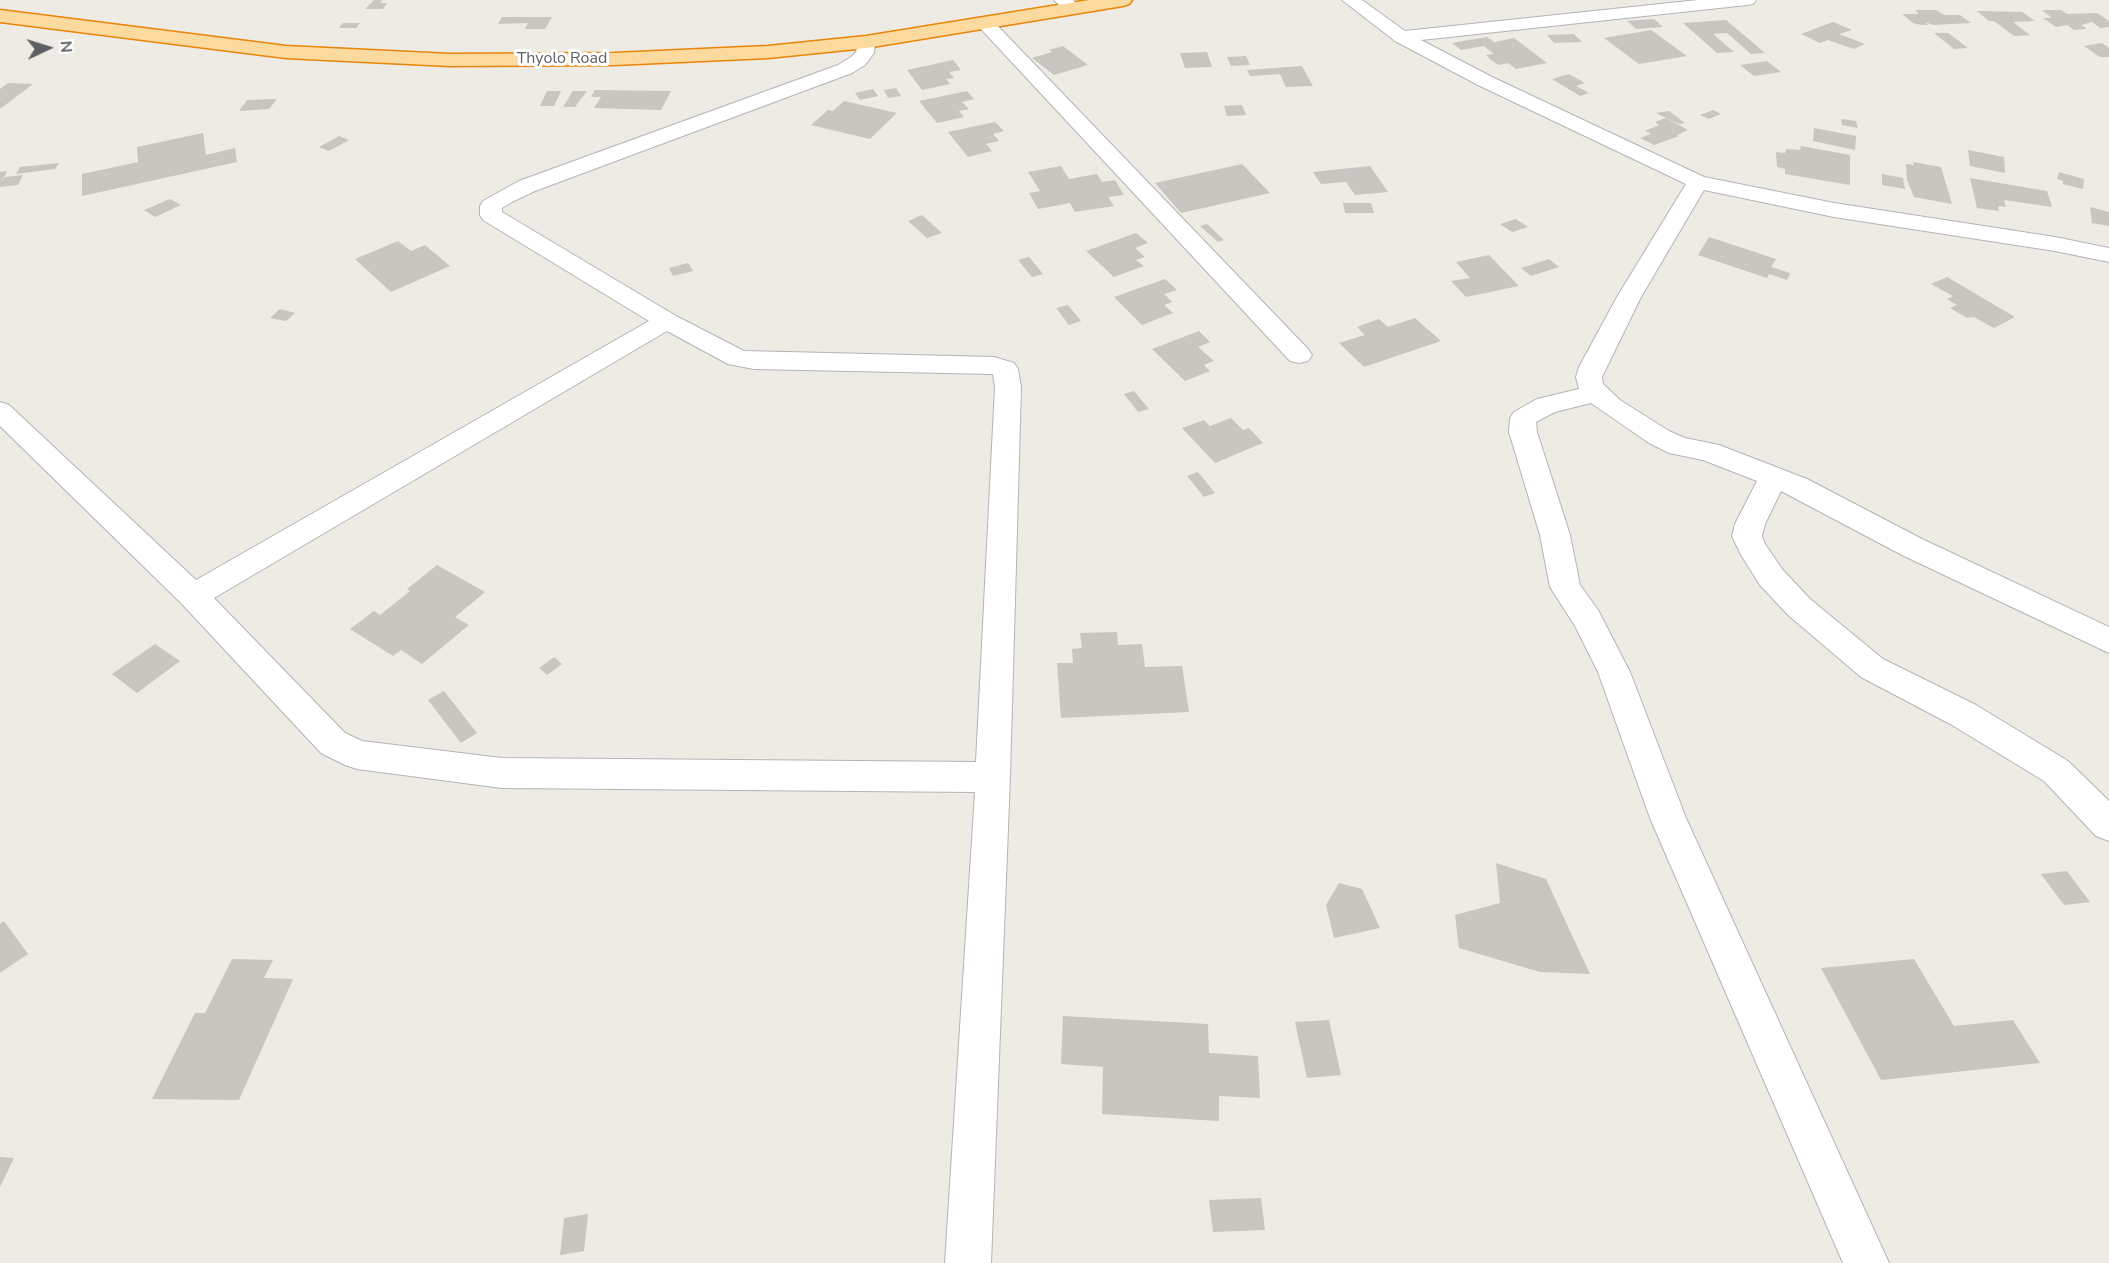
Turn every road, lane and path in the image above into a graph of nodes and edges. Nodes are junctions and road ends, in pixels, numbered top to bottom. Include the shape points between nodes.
1 (1123, 0) edge
2 (1351, 0) edge
3 (1747, 0) edge
4 (1068, 4) edge
5 (0, 16) edge
6 (986, 24) junction
7 (1401, 37) junction
8 (866, 42) junction
9 (1698, 182) junction
10 (2109, 255) edge
11 (667, 321) junction
12 (1299, 355) dead end
13 (1596, 393) junction
14 (0, 411) edge
15 (1774, 476) junction
16 (193, 596) junction
17 (2109, 641) edge
18 (993, 777) junction
19 (2109, 825) edge
20 (968, 1263) edge
21 (1866, 1263) edge

1 - 4 highway, Thyolo Road
2 - 7 street
3 - 7 street
4 - 6 highway, Thyolo Road
5 - 8 highway, Thyolo Road via 274,51 450,60 680,57
6 - 8 highway, Thyolo Road
6 - 12 street
7 - 9 street
8 - 11 street via 865,53 844,69 527,186 491,206 491,215 510,228
9 - 10 street via 1834,210
9 - 13 street via 1629,297 1592,368 1590,386
11 - 16 street
11 - 18 street via 737,358 754,362 994,364 1005,369 1008,387
13 - 15 street via 1659,437
13 - 21 street via 1546,405 1523,418 1523,432 1555,534 1565,587 1587,619 1614,672 1668,818
14 - 16 street
15 - 17 street
15 - 19 street via 1747,536 1771,577 1792,600 1872,668 1964,715 2056,771
16 - 18 street via 333,743 357,755 502,773
18 - 20 street

